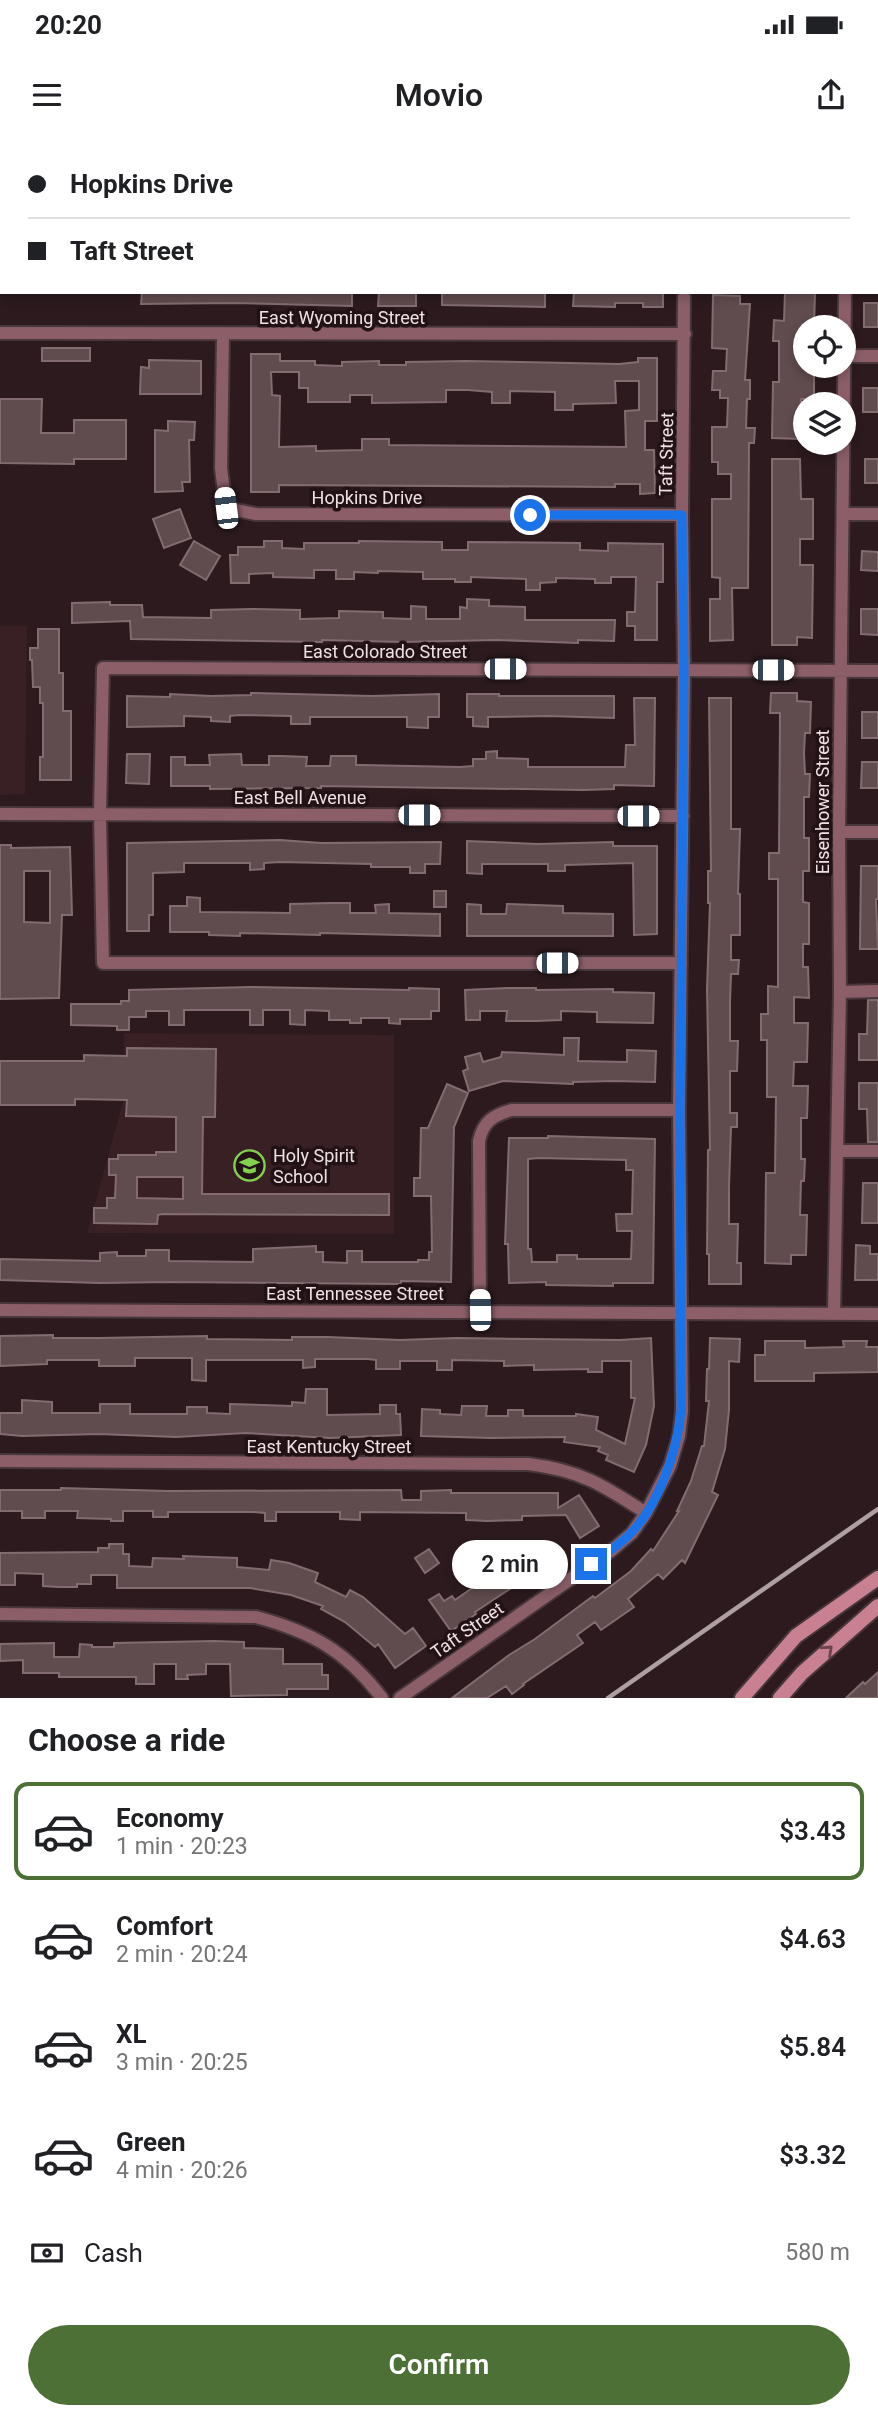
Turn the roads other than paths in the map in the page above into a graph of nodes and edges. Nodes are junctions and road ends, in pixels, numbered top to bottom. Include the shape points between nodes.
1 (845, 294) edge
2 (684, 297) dead end
3 (845, 315) edge
4 (0, 332) edge
5 (223, 334) junction
6 (685, 334) junction
7 (856, 356) edge
8 (878, 356) edge
9 (845, 378) edge
10 (843, 514) junction
11 (878, 514) edge
12 (682, 515) junction
13 (684, 669) junction
14 (841, 670) junction
15 (878, 671) edge
16 (0, 814) edge
17 (100, 814) junction
18 (683, 816) junction
19 (839, 832) junction
20 (878, 832) edge
21 (681, 963) junction
22 (878, 991) edge
23 (840, 992) junction
24 (680, 1110) junction
25 (838, 1151) junction
26 (878, 1151) edge
27 (0, 1310) edge
28 (480, 1310) junction
29 (682, 1313) junction
30 (834, 1313) junction
31 (878, 1314) edge
32 (0, 1461) edge
33 (646, 1513) junction
34 (878, 1578) edge
35 (878, 1606) edge
36 (0, 1614) edge
37 (382, 1698) edge
38 (400, 1698) edge
39 (742, 1698) edge
40 (780, 1698) edge

1 - 3 street, Eisenhower Street
2 - 6 street, Taft Street
4 - 5 street, East Wyoming Street
5 - 6 street, East Wyoming Street
5 - 12 street, Hopkins Drive via 226,508 256,514
6 - 12 street, Taft Street
7 - 8 street
9 - 10 street, Eisenhower Street
10 - 11 street
10 - 14 street, Eisenhower Street
12 - 13 street, Taft Street
13 - 14 street, East Colorado Street
13 - 17 street, East Colorado Street via 103,668
13 - 18 street, Taft Street
14 - 15 street, East Colorado Street
14 - 19 street, Eisenhower Street
16 - 17 street, East Bell Avenue
17 - 18 street, East Bell Avenue
17 - 21 street via 103,963
18 - 21 street, Taft Street
19 - 20 street
19 - 23 street, Eisenhower Street
21 - 24 street, Taft Street
22 - 23 street
23 - 25 street, Eisenhower Street
24 - 28 street via 512,1110 488,1120 480,1141
24 - 29 street, Taft Street
25 - 26 street
25 - 30 street, Eisenhower Street
27 - 28 street, East Tennessee Street
28 - 29 street, East Tennessee Street
29 - 30 street, East Tennessee Street
29 - 33 street, Taft Street via 678,1436 670,1466
30 - 31 street, East Tennessee Street
32 - 33 street, East Kentucky Street via 528,1464 590,1478
33 - 38 street, Taft Street via 612,1550
34 - 39 street via 796,1636
40 -> 35 street
36 - 37 street via 256,1617 313,1636 341,1655

